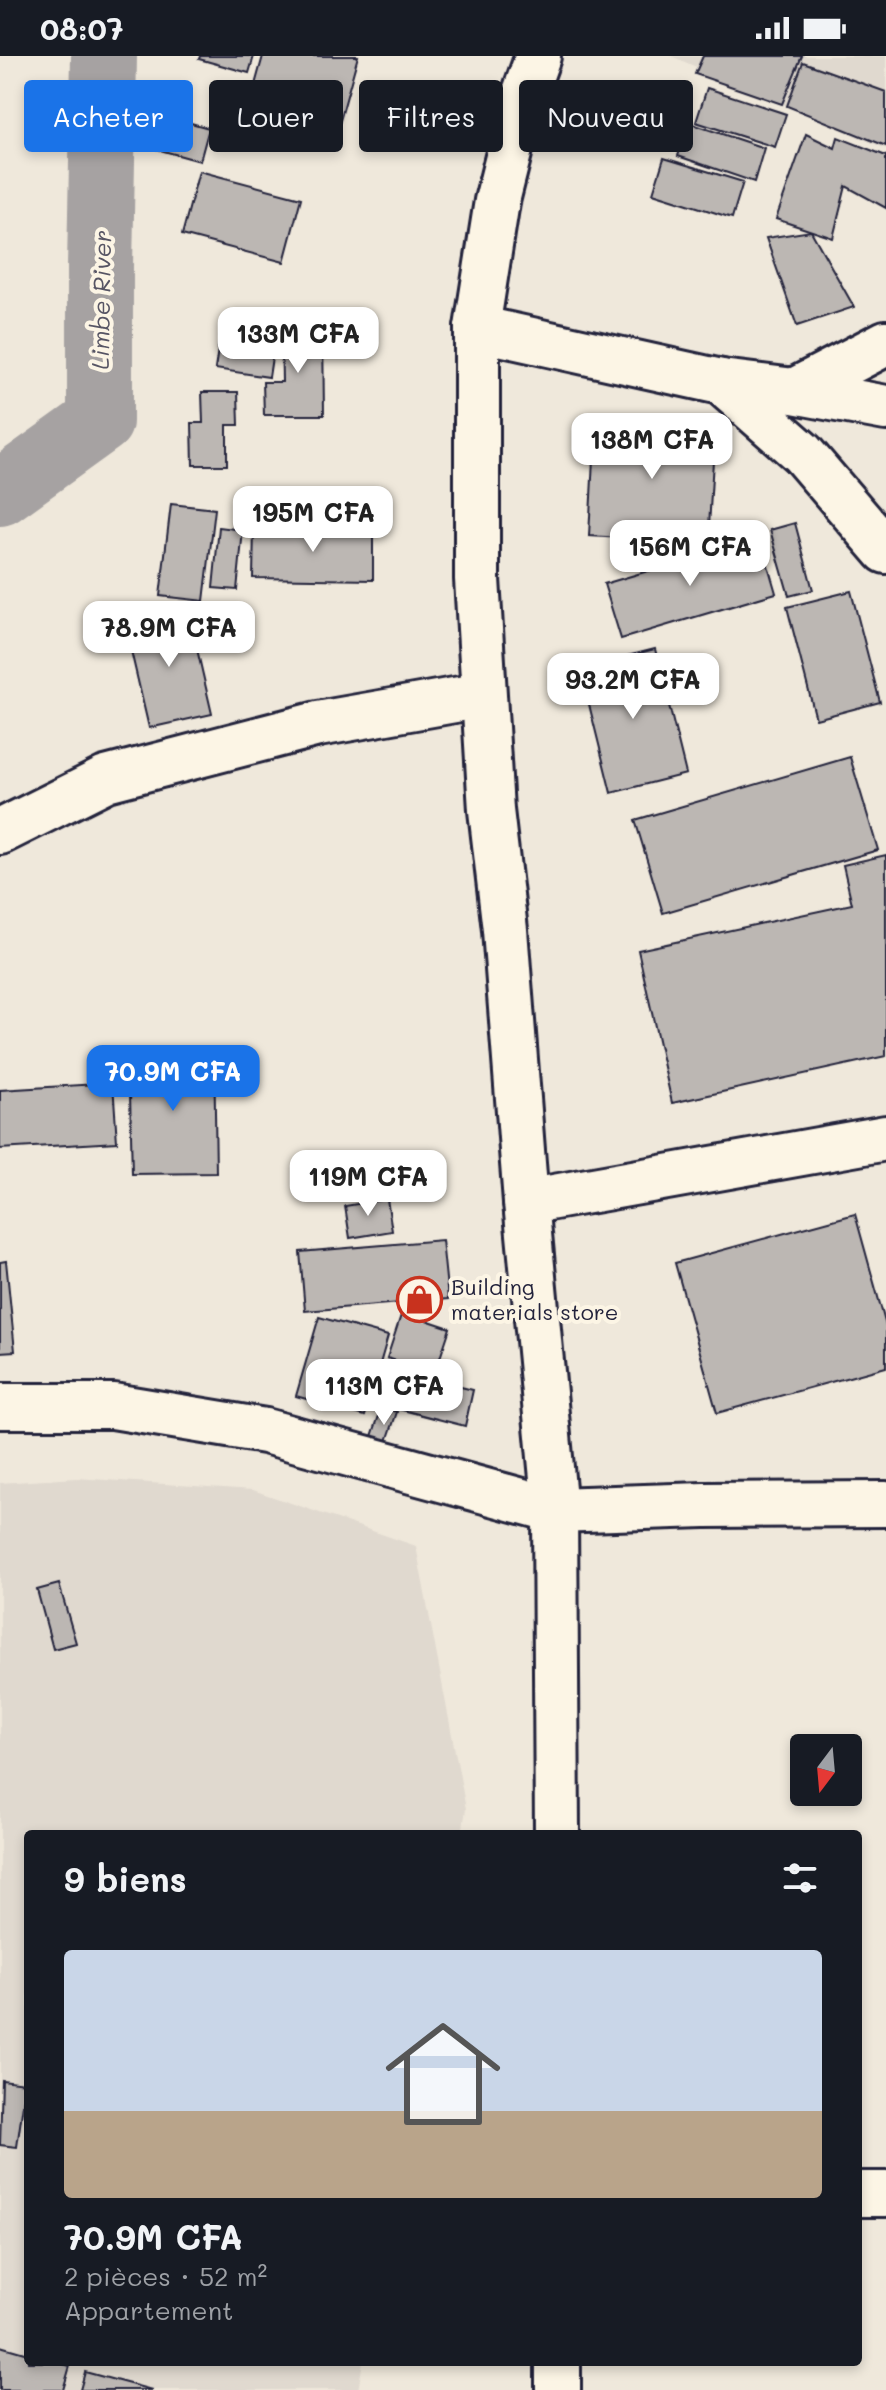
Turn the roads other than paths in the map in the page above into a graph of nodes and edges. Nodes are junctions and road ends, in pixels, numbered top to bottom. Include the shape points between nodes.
1 (538, 56) edge
2 (477, 328) junction
3 (886, 343) edge
4 (721, 382) junction
5 (794, 391) junction
6 (886, 408) edge
7 (886, 551) edge
8 (483, 695) junction
9 (0, 832) edge
10 (886, 1138) edge
11 (526, 1202) junction
12 (0, 1406) edge
13 (886, 1504) edge
14 (555, 1510) junction
15 (557, 1830) edge
16 (862, 2194) edge
17 (886, 2194) edge
18 (558, 2366) edge
19 (558, 2390) edge

1 - 2 street via 497,201
2 - 4 street
2 - 8 street via 477,579
3 - 5 street
4 - 5 street
4 - 7 street via 802,453
5 - 6 street
8 - 9 street via 318,724 106,779
8 - 11 street
10 - 11 street
11 - 14 street
12 - 14 street via 113,1406 265,1431
13 - 14 street
14 - 15 street
16 - 17 street
18 - 19 street

